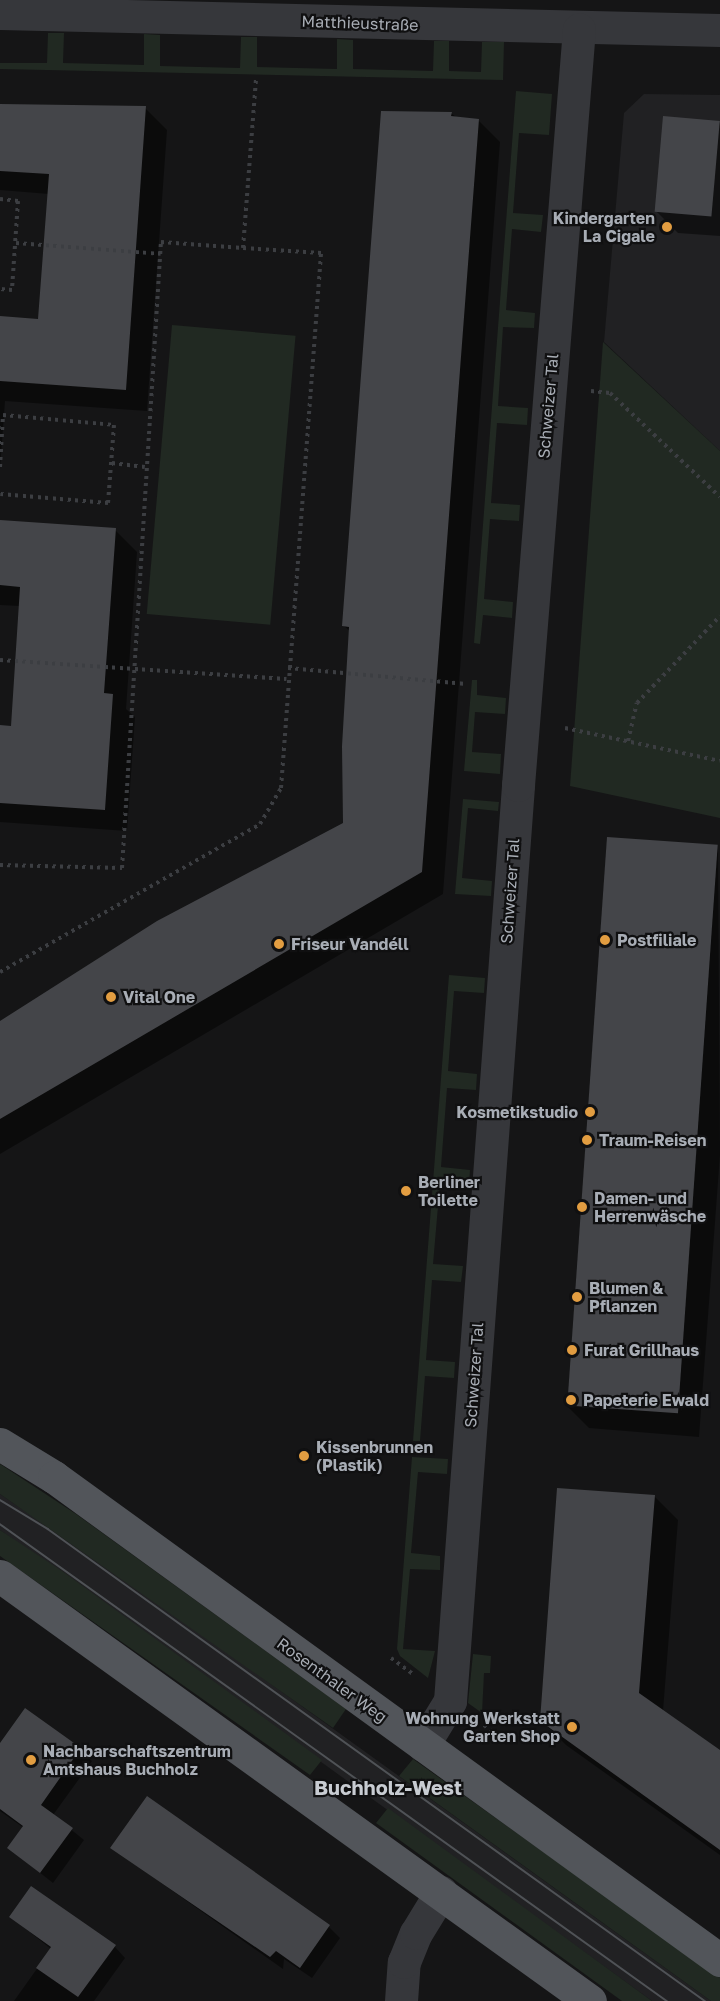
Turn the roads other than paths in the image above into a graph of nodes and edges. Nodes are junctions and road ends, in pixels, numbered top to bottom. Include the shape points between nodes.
1 (0, 13) edge
2 (579, 29) junction
3 (720, 30) edge
4 (0, 1444) edge
5 (0, 1576) edge
6 (423, 1745) junction
7 (441, 1892) junction
8 (720, 1960) edge
9 (401, 2001) edge
10 (590, 2001) edge

1 - 2 street, Matthieustraße
2 - 3 street, Matthieustraße
2 - 6 street, Schweizer Tal via 450,1701
4 - 6 main road, Rosenthaler Weg via 54,1477
5 - 7 main road
6 - 8 main road, Rosenthaler Weg
7 - 9 street via 404,1962
7 - 10 main road

